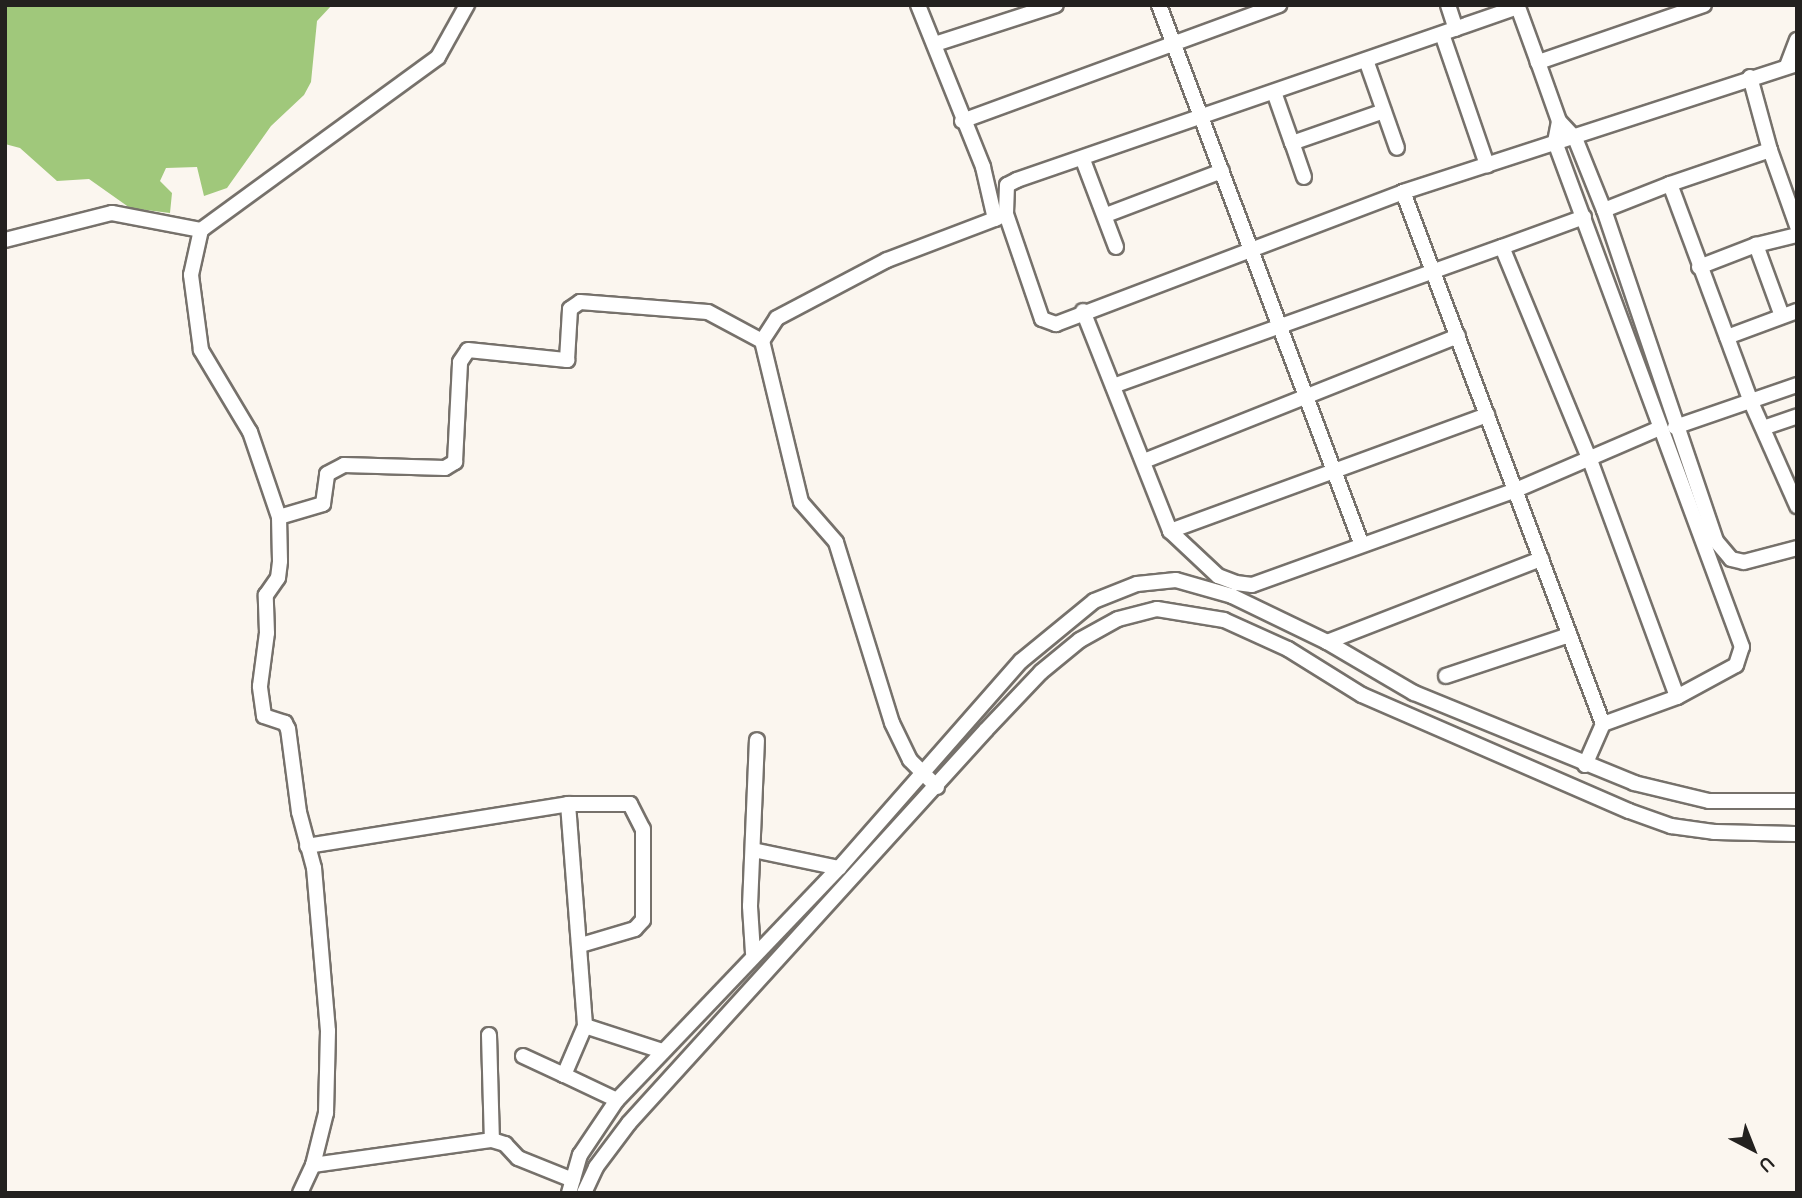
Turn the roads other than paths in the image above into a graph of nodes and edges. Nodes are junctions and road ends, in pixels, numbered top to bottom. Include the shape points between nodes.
1 (467, 5) edge
2 (918, 5) edge
3 (1056, 5) edge
4 (1159, 5) edge
5 (1279, 5) edge
6 (1448, 5) edge
7 (1704, 5) edge
8 (1519, 6) edge
9 (1449, 31) junction
10 (1797, 40) edge
11 (935, 44) junction
12 (1175, 46) junction
13 (1366, 60) junction
14 (1538, 62) junction
15 (1792, 65) edge
16 (1750, 77) junction
17 (1274, 92) junction
18 (1384, 111) junction
19 (1203, 118) junction
20 (962, 121) junction
21 (1559, 121) junction
22 (1575, 138) junction
23 (1555, 142) junction
24 (1292, 143) junction
25 (1397, 148) dead end
26 (1770, 150) junction
27 (1083, 160) junction
28 (1487, 165) junction
29 (1222, 171) junction
30 (1304, 177) dead end
31 (1670, 184) junction
32 (1404, 192) junction
33 (1604, 210) junction
34 (1106, 215) junction
35 (1001, 216) junction
36 (1584, 217) junction
37 (1797, 226) edge
38 (201, 230) junction
39 (1797, 235) edge
40 (5, 240) edge
41 (1756, 245) junction
42 (1116, 247) dead end
43 (1502, 247) junction
44 (1251, 248) junction
45 (1699, 267) junction
46 (1433, 272) junction
47 (1797, 311) edge
48 (1083, 312) junction
49 (1782, 316) junction
50 (1281, 326) junction
51 (1458, 336) junction
52 (1727, 337) junction
53 (762, 341) junction
54 (1797, 385) edge
55 (1112, 386) junction
56 (1306, 398) junction
57 (1751, 402) junction
58 (1487, 415) junction
59 (1797, 416) edge
60 (1675, 427) junction
61 (1660, 428) junction
62 (1763, 428) junction
63 (1590, 460) junction
64 (1144, 461) junction
65 (1333, 470) junction
66 (1516, 490) junction
67 (1797, 506) edge
68 (279, 517) junction
69 (1170, 531) junction
70 (1361, 542) junction
71 (1797, 548) edge
72 (1541, 559) junction
73 (1569, 635) junction
74 (1327, 642) junction
75 (1446, 676) dead end
76 (1676, 697) junction
77 (1603, 724) junction
78 (757, 740) dead end
79 (1585, 765) junction
80 (920, 773) junction
81 (936, 786) junction
82 (1797, 801) edge
83 (568, 804) junction
84 (1797, 834) edge
85 (307, 846) junction
86 (753, 850) junction
87 (839, 867) junction
88 (582, 945) junction
89 (753, 953) junction
90 (585, 1026) junction
91 (489, 1035) dead end
92 (662, 1051) junction
93 (523, 1056) dead end
94 (564, 1075) junction
95 (617, 1100) junction
96 (492, 1140) junction
97 (313, 1165) junction
98 (571, 1186) edge
99 (300, 1193) edge
100 (584, 1193) edge

1 - 38 street via 438,57
2 - 11 street
3 - 11 street
4 - 12 street
5 - 12 street
6 - 9 street
7 - 14 street
8 - 9 street
8 - 14 street
9 - 13 street
9 - 28 street
10 - 15 street
11 - 20 street
12 - 19 street
12 - 20 street
13 - 17 street
13 - 18 street
14 - 21 street
15 - 16 street
16 - 22 street
16 - 26 street
17 - 19 street
17 - 24 street
18 - 24 street
18 - 25 street
19 - 27 street
19 - 29 street
20 - 35 street
21 - 22 street
21 - 23 street
22 - 23 street
22 - 33 street
23 - 28 street
23 - 36 street
24 - 30 street
26 - 31 street
26 - 37 street
27 - 34 street
27 - 35 street via 1007,186
28 - 32 street
29 - 34 street
29 - 44 street
31 - 33 street
31 - 45 street
32 - 44 street
32 - 46 street
33 - 60 street
34 - 42 street
35 - 48 street via 1042,319 1056,324
35 - 53 street via 887,260 777,318
36 - 43 street
36 - 61 street
38 - 40 street via 112,213
38 - 68 street via 191,275 201,350 250,432
39 - 41 street
41 - 45 street
41 - 49 street
43 - 46 street
43 - 63 street
44 - 48 street
44 - 50 street
45 - 52 street
46 - 50 street
46 - 51 street
47 - 49 street
48 - 55 street
49 - 52 street
50 - 55 street
50 - 56 street
51 - 56 street
51 - 58 street
52 - 57 street
53 - 68 street via 708,312 580,302 570,309 567,360 468,350 460,362 455,463 445,468 344,465 327,474 323,504
53 - 80 street via 801,502 836,542 892,723
54 - 57 street
55 - 64 street
56 - 64 street
56 - 65 street
57 - 60 street
57 - 62 street
58 - 65 street
58 - 66 street
59 - 62 street
60 - 71 street via 1725,555 1756,562
61 - 63 street
61 - 76 street via 1742,654 1733,667
62 - 67 street
63 - 66 street
63 - 76 street
64 - 69 street
65 - 69 street
65 - 70 street
66 - 70 street
66 - 72 street
68 - 85 street via 280,561 278,578 266,595 260,687 264,716 285,723 288,729
69 - 70 street via 1218,576 1252,585
72 - 73 street
72 - 74 street
73 - 75 street
73 - 77 street
74 - 79 street via 1414,693
74 - 80 street via 1197,584 1153,580 1137,584 1094,601 1059,625
76 - 77 street
77 - 79 street
78 - 86 street
79 - 82 street via 1634,783 1709,801
80 - 81 street
80 - 87 street
81 - 84 street via 1041,672 1080,640 1118,619 1157,609 1248,630 1362,695 1671,826
81 - 100 street via 629,1123 596,1167
83 - 85 street
83 - 88 street
83 - 88 street via 630,804 643,828 641,924
85 - 97 street via 314,868 328,1031 326,1113
86 - 87 street
86 - 89 street
87 - 89 street
88 - 90 street
89 - 92 street
90 - 92 street
90 - 94 street
91 - 96 street
92 - 95 street
93 - 94 street
94 - 95 street
95 - 98 street via 584,1147
96 - 97 street
96 - 98 street
97 - 99 street

